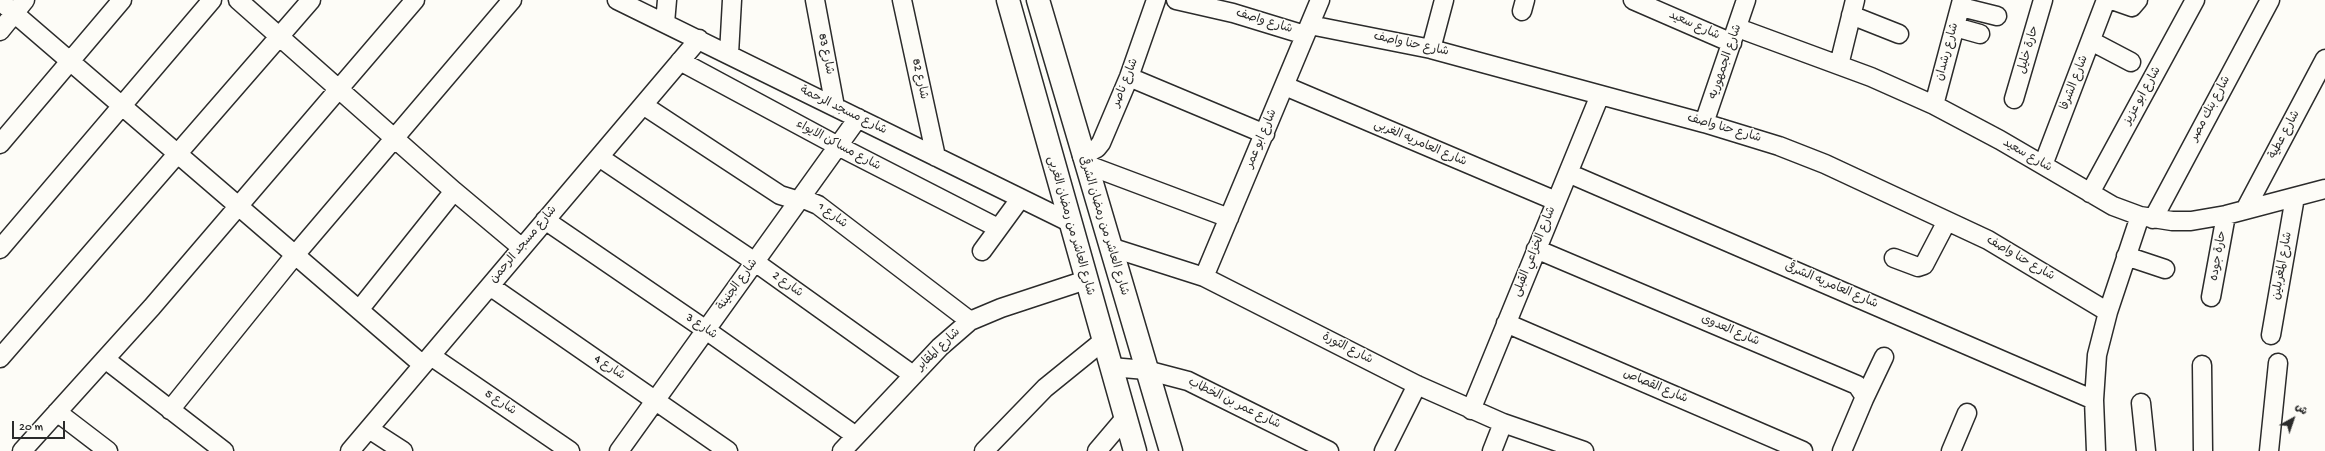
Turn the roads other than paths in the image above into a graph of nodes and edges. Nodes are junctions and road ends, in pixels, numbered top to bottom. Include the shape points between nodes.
1 (0, 0) edge
2 (122, 0) edge
3 (212, 0) edge
4 (238, 0) edge
5 (311, 0) edge
6 (414, 0) edge
7 (512, 0) edge
8 (617, 0) edge
9 (667, 0) edge
10 (732, 0) edge
11 (815, 0) edge
12 (902, 0) edge
13 (1008, 0) edge
14 (1038, 0) edge
15 (1156, 0) edge
16 (1176, 0) edge
17 (1320, 0) edge
18 (1444, 0) edge
19 (1746, 0) edge
20 (2043, 0) edge
21 (2106, 0) edge
22 (2112, 0) edge
23 (2138, 0) edge
24 (2196, 0) edge
25 (2270, 0) edge
26 (1637, 1) edge
27 (1961, 3) edge
28 (19, 6) edge
29 (1853, 8) edge
30 (1996, 16) dead end
31 (665, 23) junction
32 (1955, 27) junction
33 (1308, 30) junction
34 (0, 31) edge
35 (1899, 34) dead end
36 (1980, 34) dead end
37 (1735, 35) junction
38 (279, 36) junction
39 (699, 39) junction
40 (2091, 41) junction
41 (1431, 49) junction
42 (729, 54) junction
43 (2325, 59) edge
44 (680, 61) junction
45 (69, 62) junction
46 (2131, 62) dead end
47 (1839, 65) junction
48 (1129, 77) junction
49 (1285, 86) junction
50 (339, 88) junction
51 (1600, 95) junction
52 (2014, 99) dead end
53 (120, 105) junction
54 (643, 105) junction
55 (1934, 105) junction
56 (835, 107) junction
57 (858, 118) junction
58 (1704, 123) junction
59 (1075, 132) junction
60 (1265, 134) junction
61 (395, 137) junction
62 (1046, 140) junction
63 (0, 144) edge
64 (838, 146) junction
65 (176, 154) junction
66 (599, 157) junction
67 (936, 157) junction
68 (1084, 160) junction
69 (2043, 165) junction
70 (1568, 172) junction
71 (2325, 189) edge
72 (454, 191) junction
73 (2090, 193) junction
74 (2295, 197) junction
75 (800, 199) junction
76 (1020, 199) junction
77 (1556, 201) junction
78 (237, 207) junction
79 (2245, 210) junction
80 (2226, 215) junction
81 (1229, 218) junction
82 (2146, 218) junction
83 (545, 220) junction
84 (1947, 221) junction
85 (1069, 222) junction
86 (998, 228) junction
87 (1110, 247) junction
88 (522, 248) junction
89 (0, 249) edge
90 (1536, 249) junction
91 (982, 251) dead end
92 (295, 255) junction
93 (2126, 256) junction
94 (1894, 258) dead end
95 (755, 262) junction
96 (2165, 269) dead end
97 (1204, 277) junction
98 (490, 286) junction
99 (1088, 286) junction
100 (1122, 287) junction
101 (2212, 296) dead end
102 (359, 310) junction
103 (2108, 312) junction
104 (970, 321) junction
105 (1506, 323) junction
106 (706, 330) junction
107 (2271, 335) dead end
108 (1103, 341) junction
109 (1884, 357) dead end
110 (0, 358) edge
111 (105, 359) junction
112 (427, 360) junction
113 (2278, 363) dead end
114 (2202, 366) dead end
115 (1111, 367) junction
116 (1146, 370) junction
117 (913, 375) junction
118 (1417, 385) junction
119 (1864, 399) junction
120 (656, 400) junction
121 (2094, 400) junction
122 (2141, 403) dead end
123 (170, 410) junction
124 (1471, 410) junction
125 (57, 412) junction
126 (1967, 413) dead end
127 (1125, 418) junction
128 (1503, 423) junction
129 (369, 429) junction
130 (856, 436) junction
131 (22, 451) edge
132 (108, 451) edge
133 (224, 451) edge
134 (350, 451) edge
135 (404, 451) edge
136 (570, 451) edge
137 (618, 451) edge
138 (728, 451) edge
139 (842, 451) edge
140 (984, 451) edge
141 (1097, 451) edge
142 (1135, 451) edge
143 (1171, 451) edge
144 (1329, 451) edge
145 (1384, 451) edge
146 (1492, 451) edge
147 (1584, 451) edge
148 (1804, 451) edge
149 (1842, 451) edge
150 (1951, 451) edge
151 (2096, 451) edge
152 (2146, 451) edge
153 (2202, 451) edge
154 (2269, 451) edge

1 - 28 street, شارع 5
2 - 45 street
3 - 53 street
4 - 38 street
5 - 38 street
6 - 50 street
7 - 61 street
8 - 31 street, شارع مسجد الرحمة
9 - 31 street
10 - 42 street
11 - 56 street, شارع 83
12 - 67 street, شارع 82
13 - 62 street, شارع العاشر من رمضان الغربى
14 - 59 street, شارع العاشر من رمضان الشرقى
15 - 48 street, شارع ناصر
16 - 33 street, شارع واصف
17 - 33 street, شارع ابو عمر
18 - 41 street
19 - 37 street, شارع الجمهوريه
20 - 52 street, حارة خليل
21 - 40 street, شارع الشرفا
22 - 23 street via 2132,7
24 - 73 street, شارع ابو عزيز
25 - 82 street, شارع بنك مصر
26 - 37 street, شارع سعيد
27 - 30 street
27 - 32 street, شارع رشدان
28 - 34 street
28 - 45 street, شارع 5
29 - 35 street
29 - 47 street
31 - 39 street, شارع مسجد الرحمة
32 - 36 street
32 - 55 street, شارع رشدان
33 - 41 street, شارع حنا واصف
33 - 49 street, شارع ابو عمر
37 - 47 street, شارع سعيد
37 - 58 street, شارع الجمهوريه
38 - 50 street
38 - 65 street
39 - 42 street, شارع مسجد الرحمة
39 - 44 street, شارع مسجد الرحمن
40 - 46 street
40 - 69 street, شارع الشرفا
41 - 51 street, شارع حنا واصف
42 - 56 street, شارع مسجد الرحمة
43 - 79 street, شارع عطية
44 - 54 street, شارع مسجد الرحمن
44 - 64 street, شارع مساكن الايواء
45 - 53 street, شارع 5
45 - 63 street
47 - 55 street, شارع سعيد
48 - 60 street
48 - 68 street, شارع ناصر via 1101,143
49 - 60 street, شارع ابو عمر
49 - 77 street, شارع العامريه الغربى
50 - 61 street
50 - 78 street
51 - 58 street, شارع حنا واصف
51 - 70 street, شارع الخزاعي القبلى
53 - 65 street, شارع 5
53 - 89 street
54 - 66 street, شارع مسجد الرحمن
54 - 75 street, شارع 1 via 780,195
55 - 69 street, شارع سعيد
56 - 57 street, شارع مسجد الرحمة
57 - 64 street, شارع الجنينة
57 - 67 street, شارع مسجد الرحمة
58 - 84 street, شارع حنا واصف via 1802,154
59 - 62 street
59 - 68 street, شارع العاشر من رمضان الشرقى
60 - 81 street, شارع ابو عمر
61 - 72 street
61 - 92 street
62 - 85 street, شارع العاشر من رمضان الغربى
64 - 75 street, شارع الجنينة
64 - 86 street, شارع مساكن الايواء
65 - 78 street, شارع 5
65 - 110 street
66 - 83 street, شارع مسجد الرحمن
66 - 95 street, شارع 2
67 - 76 street, شارع مسجد الرحمة
68 - 81 street
68 - 87 street, شارع العاشر من رمضان الشرقى
69 - 73 street, شارع سعيد
70 - 77 street, شارع الخزاعي القبلى
70 - 121 street, شارع العامريه الشرقى
71 - 74 street, شارع سعيد
72 - 88 street
72 - 102 street
73 - 82 street, شارع سعيد via 2113,206
74 - 79 street, شارع سعيد
74 - 107 street, شارع المغربلين
75 - 95 street, شارع الجنينة
75 - 104 street, شارع 1 via 818,205
76 - 85 street, شارع مسجد الرحمة
76 - 86 street
77 - 90 street, شارع الخزاعي القبلى
78 - 92 street, شارع 5
78 - 111 street
79 - 80 street, شارع سعيد
80 - 82 street, شارع سعيد via 2191,221
80 - 101 street, حارة جوده
81 - 97 street, شارع ابو عمر
82 - 93 street, شارع بنك مصر
83 - 88 street, شارع مسجد الرحمن
83 - 106 street, شارع 3
84 - 94 street via 1924,265 1918,267
84 - 103 street, شارع حنا واصف via 2014,254
85 - 99 street, شارع العاشر من رمضان الغربى
86 - 91 street
87 - 97 street, شارع الثورة
87 - 100 street, شارع العاشر من رمضان الشرقى
88 - 98 street, شارع مسجد الرحمن
90 - 105 street, شارع الخزاعي القبلى
90 - 119 street, شارع العدوى via 1853,383 1861,389
92 - 102 street, شارع 5
92 - 123 street
93 - 96 street
93 - 103 street, شارع بنك مصر
95 - 106 street, شارع الجنينة
95 - 117 street, شارع 2
97 - 118 street, شارع الثورة
98 - 112 street, شارع مسجد الرحمن
98 - 120 street, شارع 4
99 - 100 street
99 - 104 street, شارع المقابر via 1001,308
99 - 108 street, شارع العاشر من رمضان الغربى
100 - 116 street, شارع العاشر من رمضان الشرقى
102 - 112 street, شارع 5
103 - 121 street, شارع بنك مصر via 2097,355
104 - 117 street, شارع المقابر via 953,334
105 - 124 street, شارع الخزاعي القبلى
105 - 148 street, شارع القصاص
106 - 120 street, شارع الجنينة
106 - 130 street, شارع 3
108 - 115 street, شارع العاشر من رمضان الغربى
108 - 140 street via 1044,388
109 - 119 street
111 - 123 street
111 - 125 street
112 - 129 street, شارع مسجد الرحمن
112 - 136 street, شارع 5
113 - 154 street
114 - 153 street
115 - 116 street, شارع عمر بن الخطاب
115 - 127 street, شارع العاشر من رمضان الغربى
116 - 143 street, شارع العاشر من رمضان الشرقى
116 - 144 street, شارع عمر بن الخطاب via 1188,380
117 - 130 street, شارع المقابر
118 - 124 street, شارع الثورة
118 - 145 street
119 - 149 street
120 - 137 street, شارع الجنينة
120 - 138 street, شارع 4
121 - 151 street, شارع بنك مصر
122 - 152 street
123 - 133 street
124 - 128 street, شارع الثورة
125 - 131 street
125 - 132 street
126 - 150 street
127 - 141 street
127 - 142 street, شارع العاشر من رمضان الغربى
128 - 146 street
128 - 147 street, شارع الثورة
129 - 134 street, شارع مسجد الرحمن
129 - 135 street
130 - 139 street, شارع المقابر

